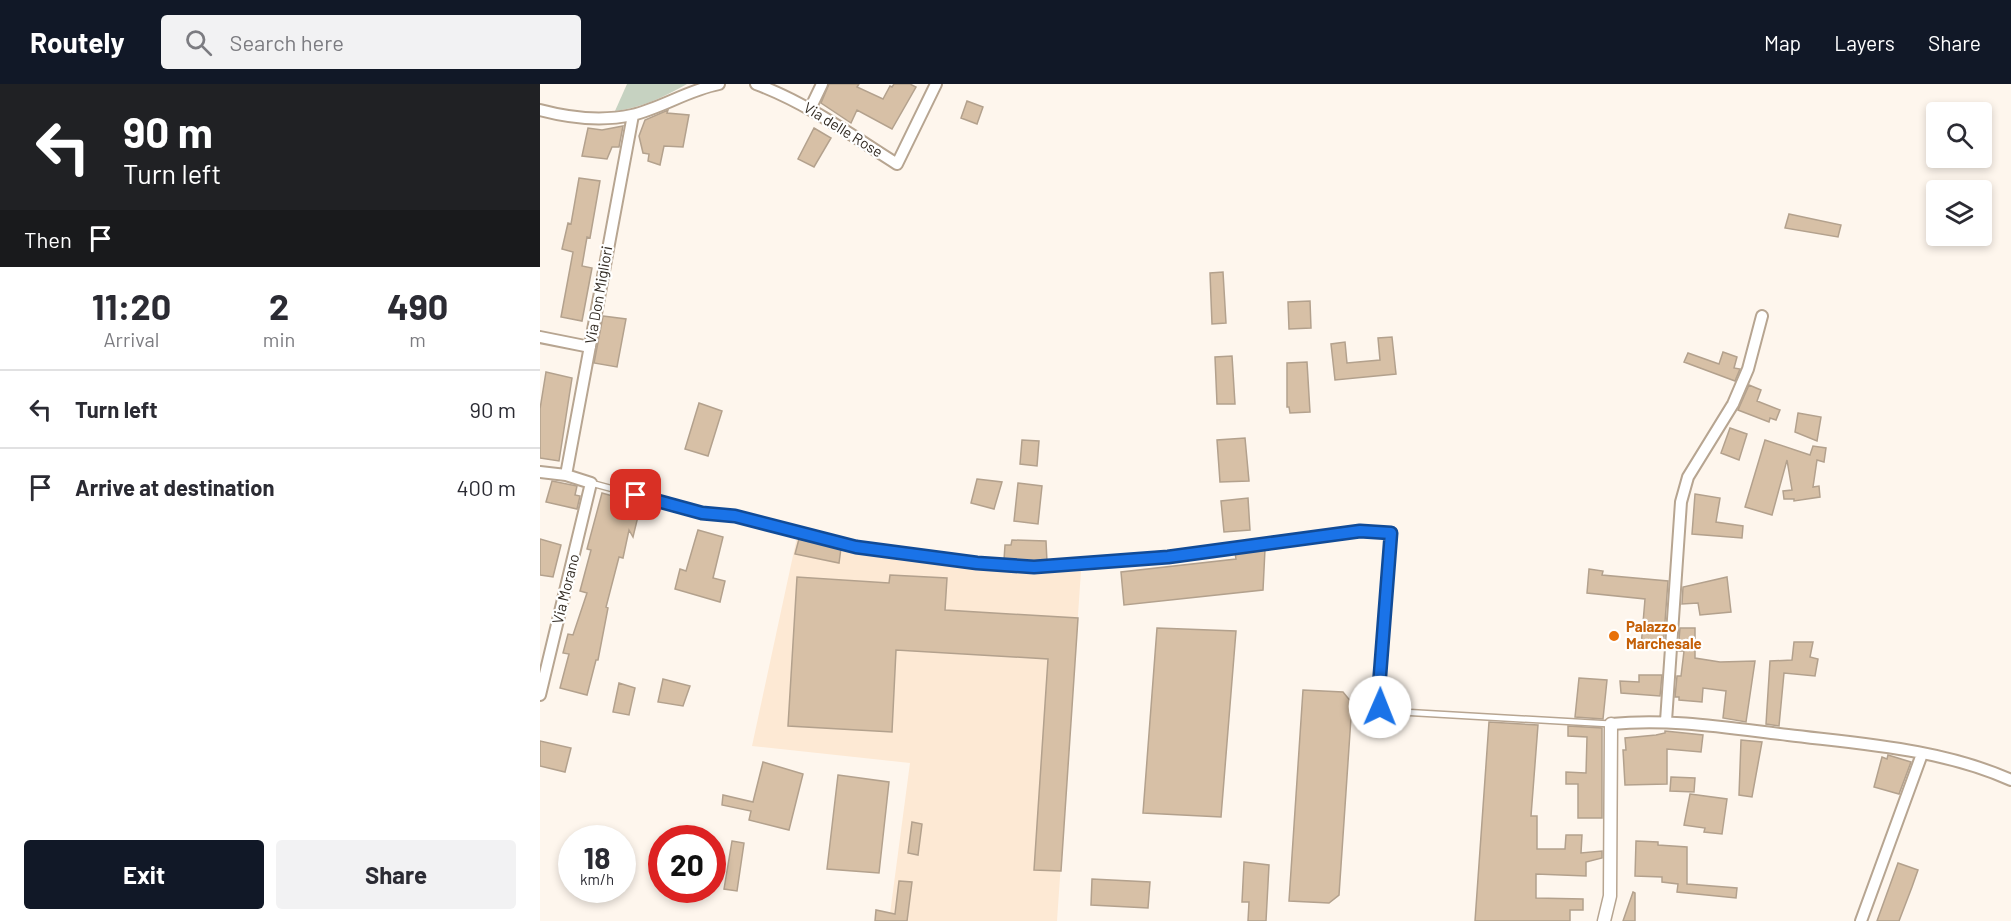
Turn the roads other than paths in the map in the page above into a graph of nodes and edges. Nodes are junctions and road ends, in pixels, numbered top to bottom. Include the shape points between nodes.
1 (719, 84) edge
2 (756, 84) edge
3 (822, 84) edge
4 (936, 84) edge
5 (700, 86) edge
6 (810, 109) junction
7 (540, 110) edge
8 (633, 115) junction
9 (1762, 316) dead end
10 (540, 337) edge
11 (590, 347) junction
12 (540, 472) edge
13 (566, 475) junction
14 (591, 483) junction
15 (540, 694) edge
16 (1666, 721) junction
17 (1611, 724) junction
18 (1922, 754) junction
19 (2011, 780) edge
20 (1604, 921) edge
21 (1861, 921) edge

1 - 5 street
2 - 6 street, Via delle Rose
3 - 6 street
4 - 6 street, Via delle Rose via 897,164
5 - 8 street
7 - 8 street via 582,119
8 - 11 street, Via Don Migliori
9 - 16 street via 1748,369 1733,404 1688,477 1681,502
10 - 11 street
11 - 13 street, Via Don Migliori
12 - 13 street
13 - 14 street
14 - 15 street, Via Morano
14 - 17 lane via 702,513 735,516 856,547 1034,567 1168,557 1360,531 1391,533 1378,700 1384,711
16 - 17 street
16 - 18 street
17 - 20 street via 1610,896
18 - 19 street via 1992,771
18 - 21 street

